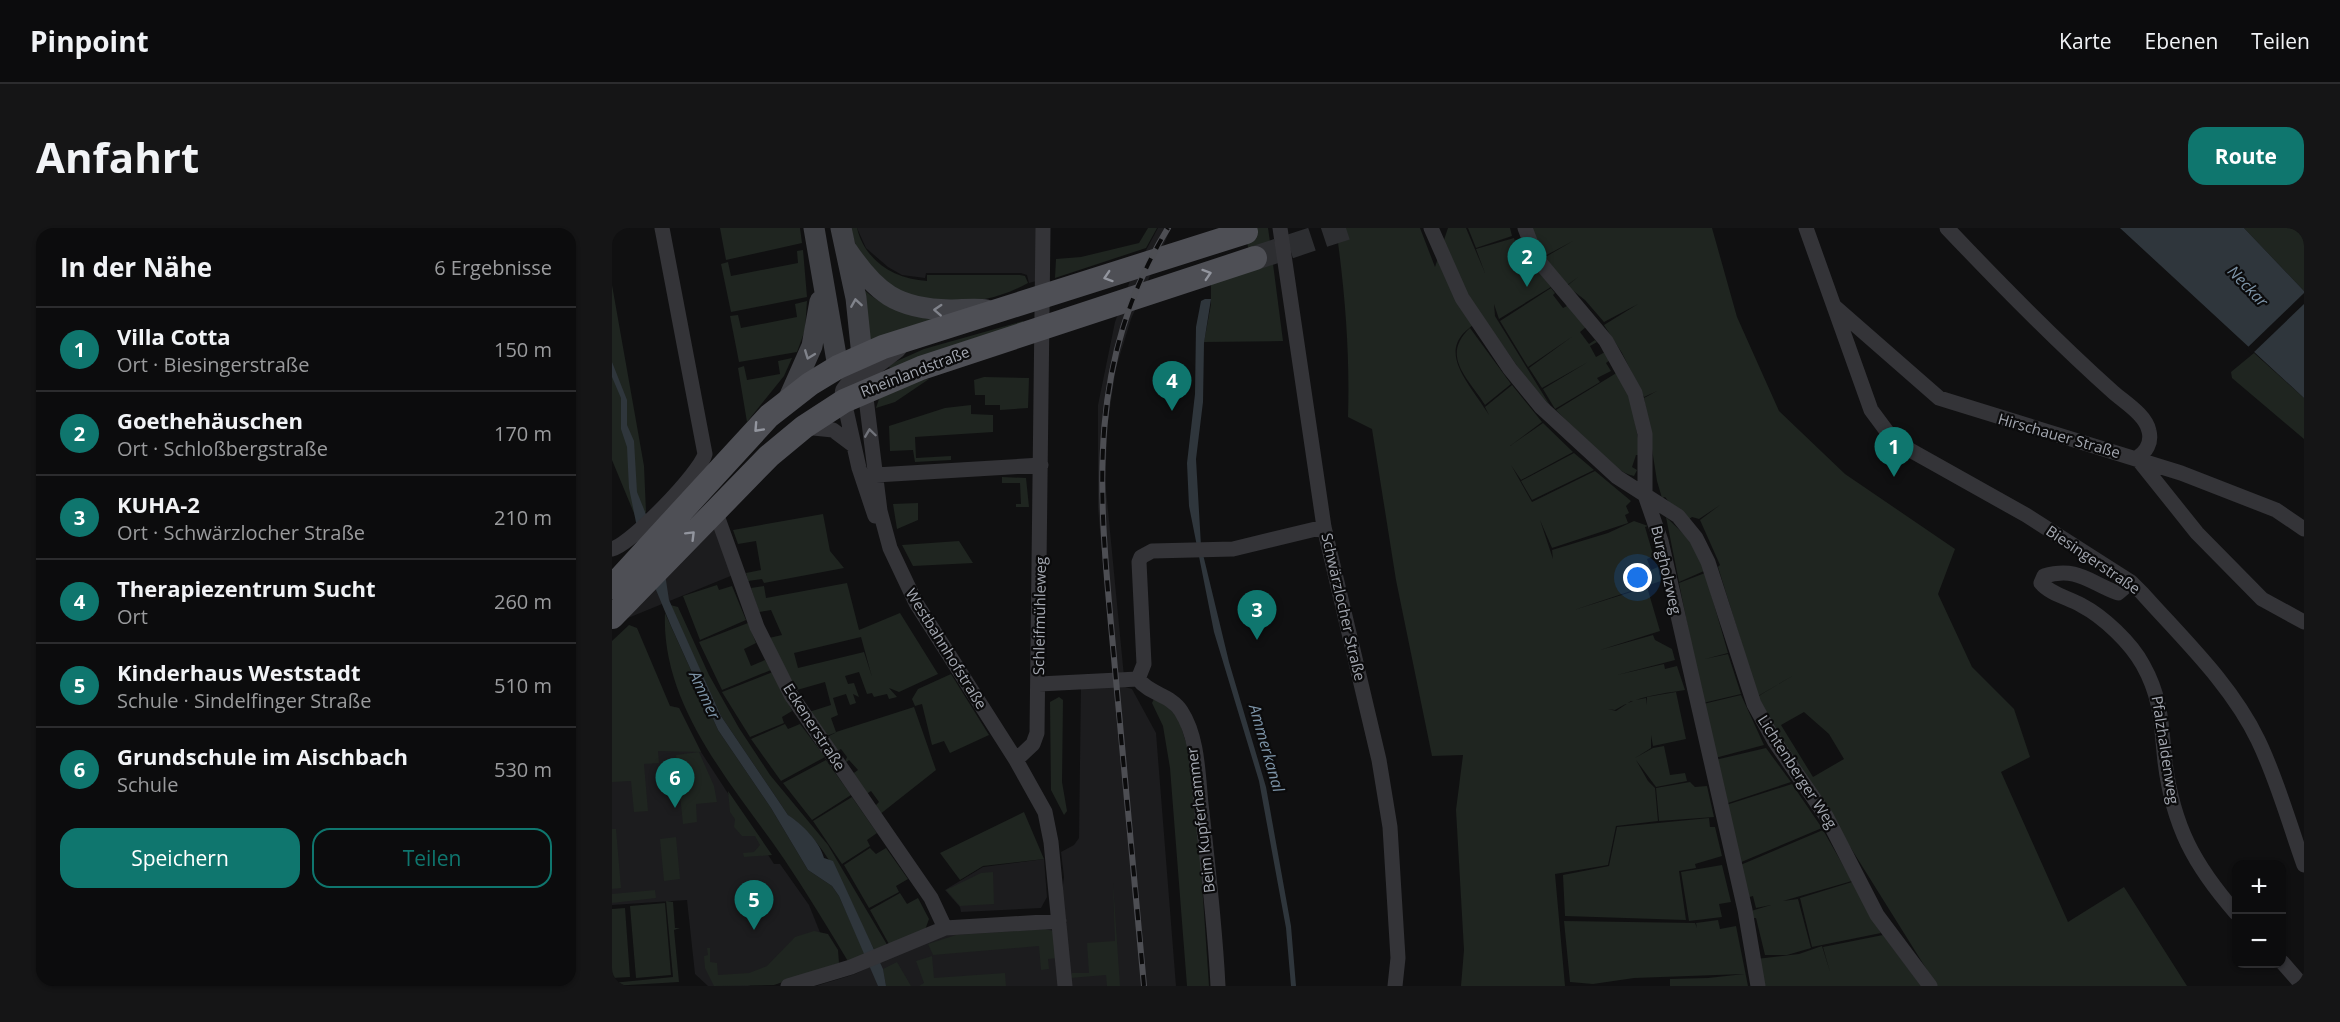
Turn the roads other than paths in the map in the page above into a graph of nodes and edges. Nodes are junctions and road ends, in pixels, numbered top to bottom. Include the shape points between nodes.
1 (662, 228) edge
2 (814, 228) edge
3 (841, 228) edge
4 (1043, 228) edge
5 (1280, 228) edge
6 (1431, 228) edge
7 (1525, 228) edge
8 (1806, 228) edge
9 (1947, 228) edge
10 (1246, 232) tunnel mouth
11 (847, 250) junction
12 (1256, 258) tunnel mouth
13 (822, 277) junction
14 (1835, 307) junction
15 (1007, 309) junction
16 (838, 367) junction
17 (858, 380) junction
18 (788, 400) junction
19 (804, 427) junction
20 (853, 445) junction
21 (2137, 458) junction
22 (1041, 465) junction
23 (876, 475) junction
24 (1645, 495) junction
25 (715, 510) junction
26 (656, 526) junction
27 (1324, 527) junction
28 (2304, 529) edge
29 (885, 533) junction
30 (612, 549) edge
31 (635, 562) junction
32 (2131, 582) junction
33 (612, 587) edge
34 (612, 617) edge
35 (2304, 622) edge
36 (1138, 679) junction
37 (1039, 684) junction
38 (1016, 760) junction
39 (2304, 865) edge
40 (2232, 908) edge
41 (1059, 921) junction
42 (945, 928) junction
43 (2286, 967) edge
44 (788, 986) edge
45 (1065, 986) edge
46 (1218, 986) edge
47 (1395, 986) edge
48 (1758, 986) edge
49 (1930, 986) edge
50 (2303, 986) edge

1 - 26 street via 705,448 704,459
2 - 13 main road
3 - 11 main road
4 - 22 street, Schleifmühleweg
5 - 27 street, Schwärzlocher Straße
6 - 24 street via 1462,298 1528,392 1592,457
7 - 24 street, Burgholzweg via 1537,259 1606,341 1635,393 1645,434
8 - 14 street, Biesingerstraße
9 - 21 street via 2074,357 2142,417 2149,440 2144,454
10 -> 15 main road, Rheinlandstraße
15 -> 11 main road via 924,309 901,303 874,286
17 -> 11 main road via 856,298
17 -> 12 main road, Rheinlandstraße via 921,368
13 - 16 main road
13 -> 18 main road via 816,333
14 - 21 street, Hirschauer Straße via 1939,398
14 - 32 street, Biesingerstraße via 1871,410 1894,441 2026,515
15 - 17 main road, Rheinlandstraße via 908,339
16 - 17 main road, Rheinlandstraße
16 - 17 street, Westbahnhofstraße
16 - 18 main road, Rheinlandstraße
17 - 19 main road, Rheinlandstraße
17 - 20 street, Westbahnhofstraße
23 -> 17 street, Westbahnhofstraße
18 -> 26 main road, Rheinlandstraße
19 - 20 street via 833,430
19 - 25 main road, Rheinlandstraße
20 - 29 street, Westbahnhofstraße via 873,512
21 - 28 street, Hirschauer Straße via 2246,496
21 - 35 street via 2197,533 2262,598
22 - 23 street
22 - 37 street, Schleifmühleweg
23 - 29 street, Westbahnhofstraße
24 - 48 street, Burgholzweg via 1661,541
24 - 49 street, Lichtenberger Weg via 1678,516 1702,547 1754,704 1826,816 1878,915
31 -> 25 main road, Rheinlandstraße via 666,560
25 - 42 street, Eckenerstraße via 757,627 791,695 931,898
26 - 31 main road, Rheinlandstraße
27 - 36 street via 1233,549 1162,549 1146,554 1139,562 1144,664
27 - 47 street, Schwärzlocher Straße via 1379,760 1390,827 1398,958
29 - 38 street, Westbahnhofstraße via 908,590
30 - 31 street
31 - 33 main road, Rheinlandstraße
31 - 34 main road, Rheinlandstraße
32 - 39 street, Biesingerstraße via 2226,689 2249,724 2268,761
32 - 40 street, Pfalzhaldenweg via 2118,593 2086,576 2055,573 2044,576 2041,583 2101,618 2142,662 2160,705 2167,775 2179,826 2209,882
36 - 37 street
36 - 46 street, Beim Kupferhammer via 1181,711 1191,735
37 - 38 street, Schleifmühleweg via 1036,740
38 - 41 street via 1045,812
41 - 42 street
41 - 45 street
42 - 44 street via 864,963
43 - 50 street

